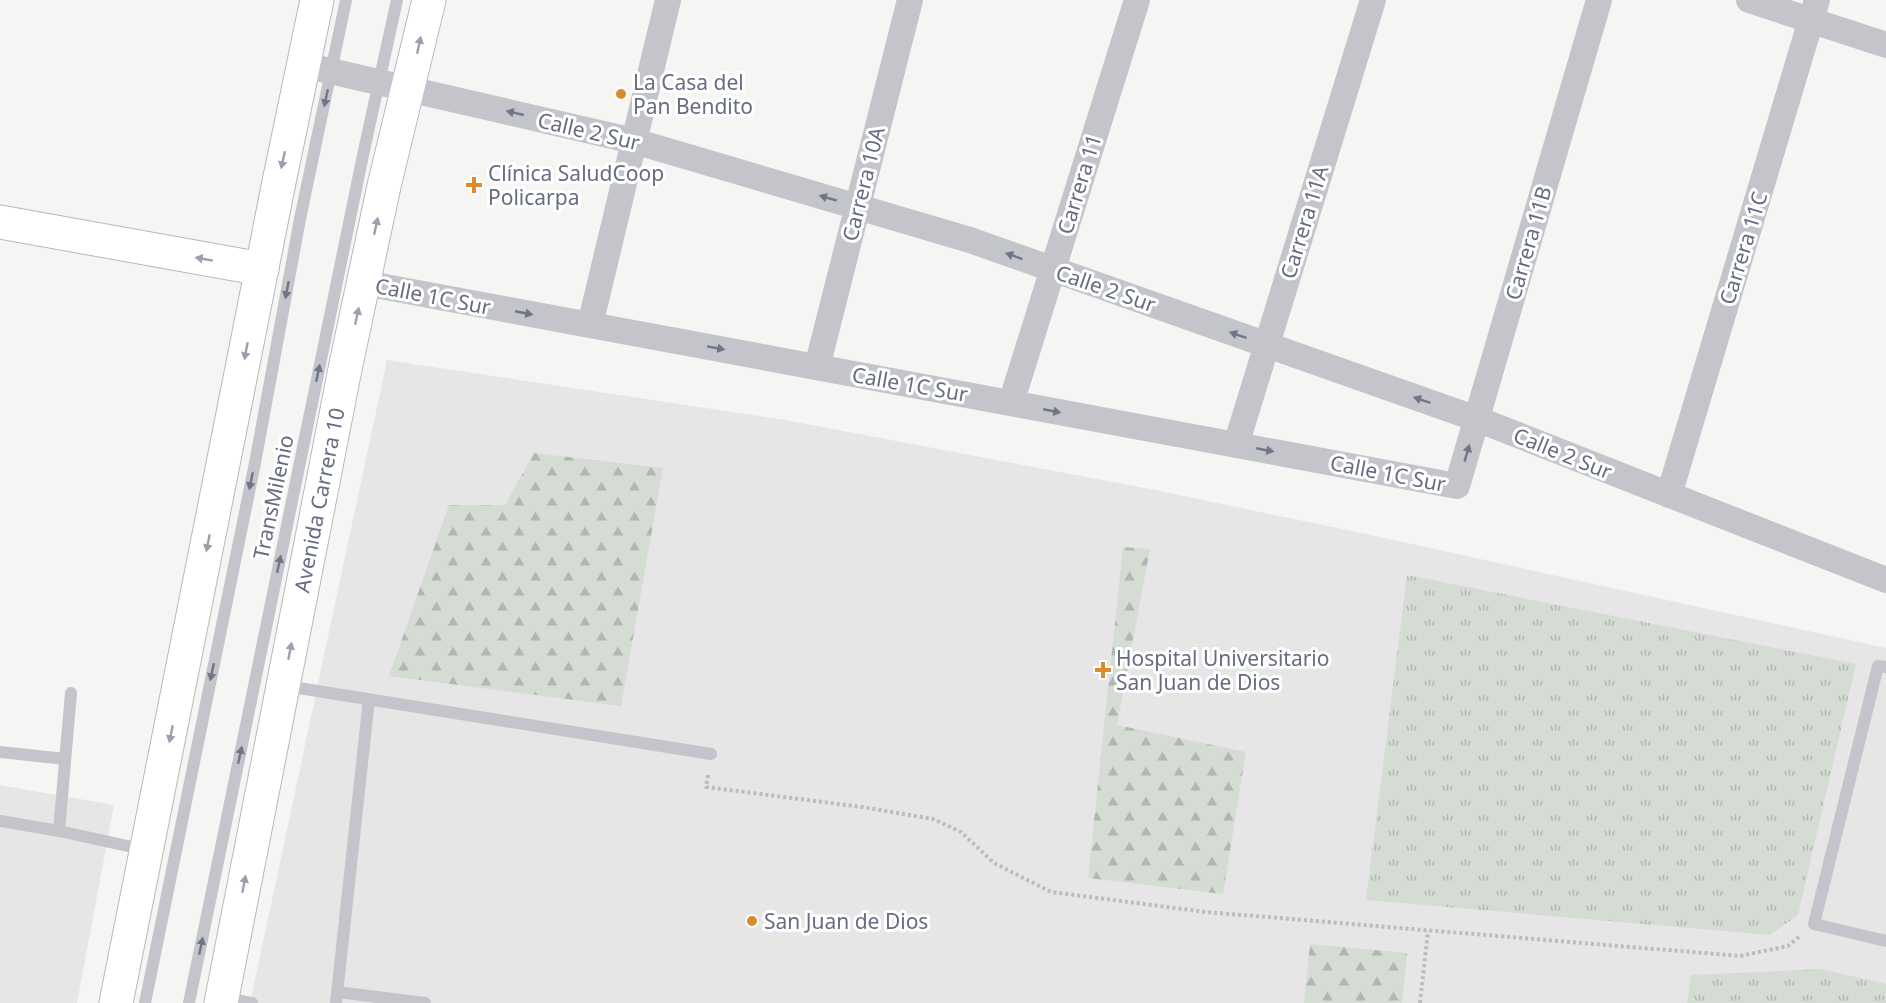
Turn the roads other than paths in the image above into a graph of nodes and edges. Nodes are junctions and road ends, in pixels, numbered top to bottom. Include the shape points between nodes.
1 (317, 0) edge
2 (346, 0) edge
3 (397, 0) edge
4 (429, 0) edge
5 (668, 0) edge
6 (910, 0) edge
7 (1137, 0) edge
8 (1373, 0) edge
9 (1599, 0) edge
10 (1749, 0) edge
11 (1814, 10) edge
12 (1886, 45) edge
13 (317, 68) junction
14 (394, 85) junction
15 (634, 141) junction
16 (857, 207) junction
17 (0, 222) edge
18 (262, 269) junction
19 (1053, 269) junction
20 (364, 283) junction
21 (590, 325) junction
22 (1266, 345) junction
23 (817, 367) junction
24 (1011, 403) junction
25 (1477, 419) junction
26 (1236, 445) junction
27 (1457, 486) joint
28 (1669, 495) junction
29 (1886, 580) edge
30 (1886, 668) edge
31 (283, 686) junction
32 (71, 693) dead end
33 (369, 699) junction
34 (0, 752) edge
35 (711, 754) road end
36 (65, 759) junction
37 (0, 821) edge
38 (59, 831) junction
39 (147, 850) junction
40 (1886, 941) edge
41 (336, 998) edge
42 (231, 1001) edge
43 (116, 1003) edge
44 (145, 1003) edge
45 (189, 1003) edge
46 (425, 1003) edge

1 - 13 main road
2 - 13 lane, TransMilenio
3 - 14 lane, TransMilenio
14 -> 4 main road, Avenida Carrera 10
5 - 15 street
6 - 16 street, Carrera 10A
7 - 19 street, Carrera 11
8 - 22 street, Carrera 11A
9 - 25 street, Carrera 11B
10 - 11 street
11 - 12 street
11 - 28 street, Carrera 11C
13 - 14 street, Calle 2 Sur
13 -> 18 main road
13 -> 44 lane, TransMilenio via 300,219 255,463
15 -> 14 street, Calle 2 Sur
20 -> 14 main road, Avenida Carrera 10 via 384,186
45 -> 14 lane, TransMilenio
16 -> 15 street, Calle 2 Sur
15 - 21 street
19 -> 16 street, Calle 2 Sur
16 - 23 street, Carrera 10A
18 -> 17 main road
18 -> 39 main road
22 -> 19 street, Calle 2 Sur
19 - 24 street, Carrera 11
20 -> 21 street, Calle 1C Sur
31 -> 20 main road, Avenida Carrera 10
21 -> 23 street, Calle 1C Sur
25 -> 22 street, Calle 2 Sur
22 - 26 street, Carrera 11A
23 - 24 street, Calle 1C Sur
24 -> 26 street, Calle 1C Sur
27 -> 25 street, Carrera 11B
25 - 28 street, Calle 2 Sur
26 -> 27 street, Calle 1C Sur
28 - 29 street, Calle 2 Sur
30 - 40 lane via 1878,666 1814,924
31 - 33 lane
42 -> 31 main road, Avenida Carrera 10
32 - 36 lane
33 - 35 lane
33 - 41 lane
34 - 36 lane
36 - 38 lane
37 - 38 lane
38 - 39 lane
39 - 43 main road
41 - 46 lane

